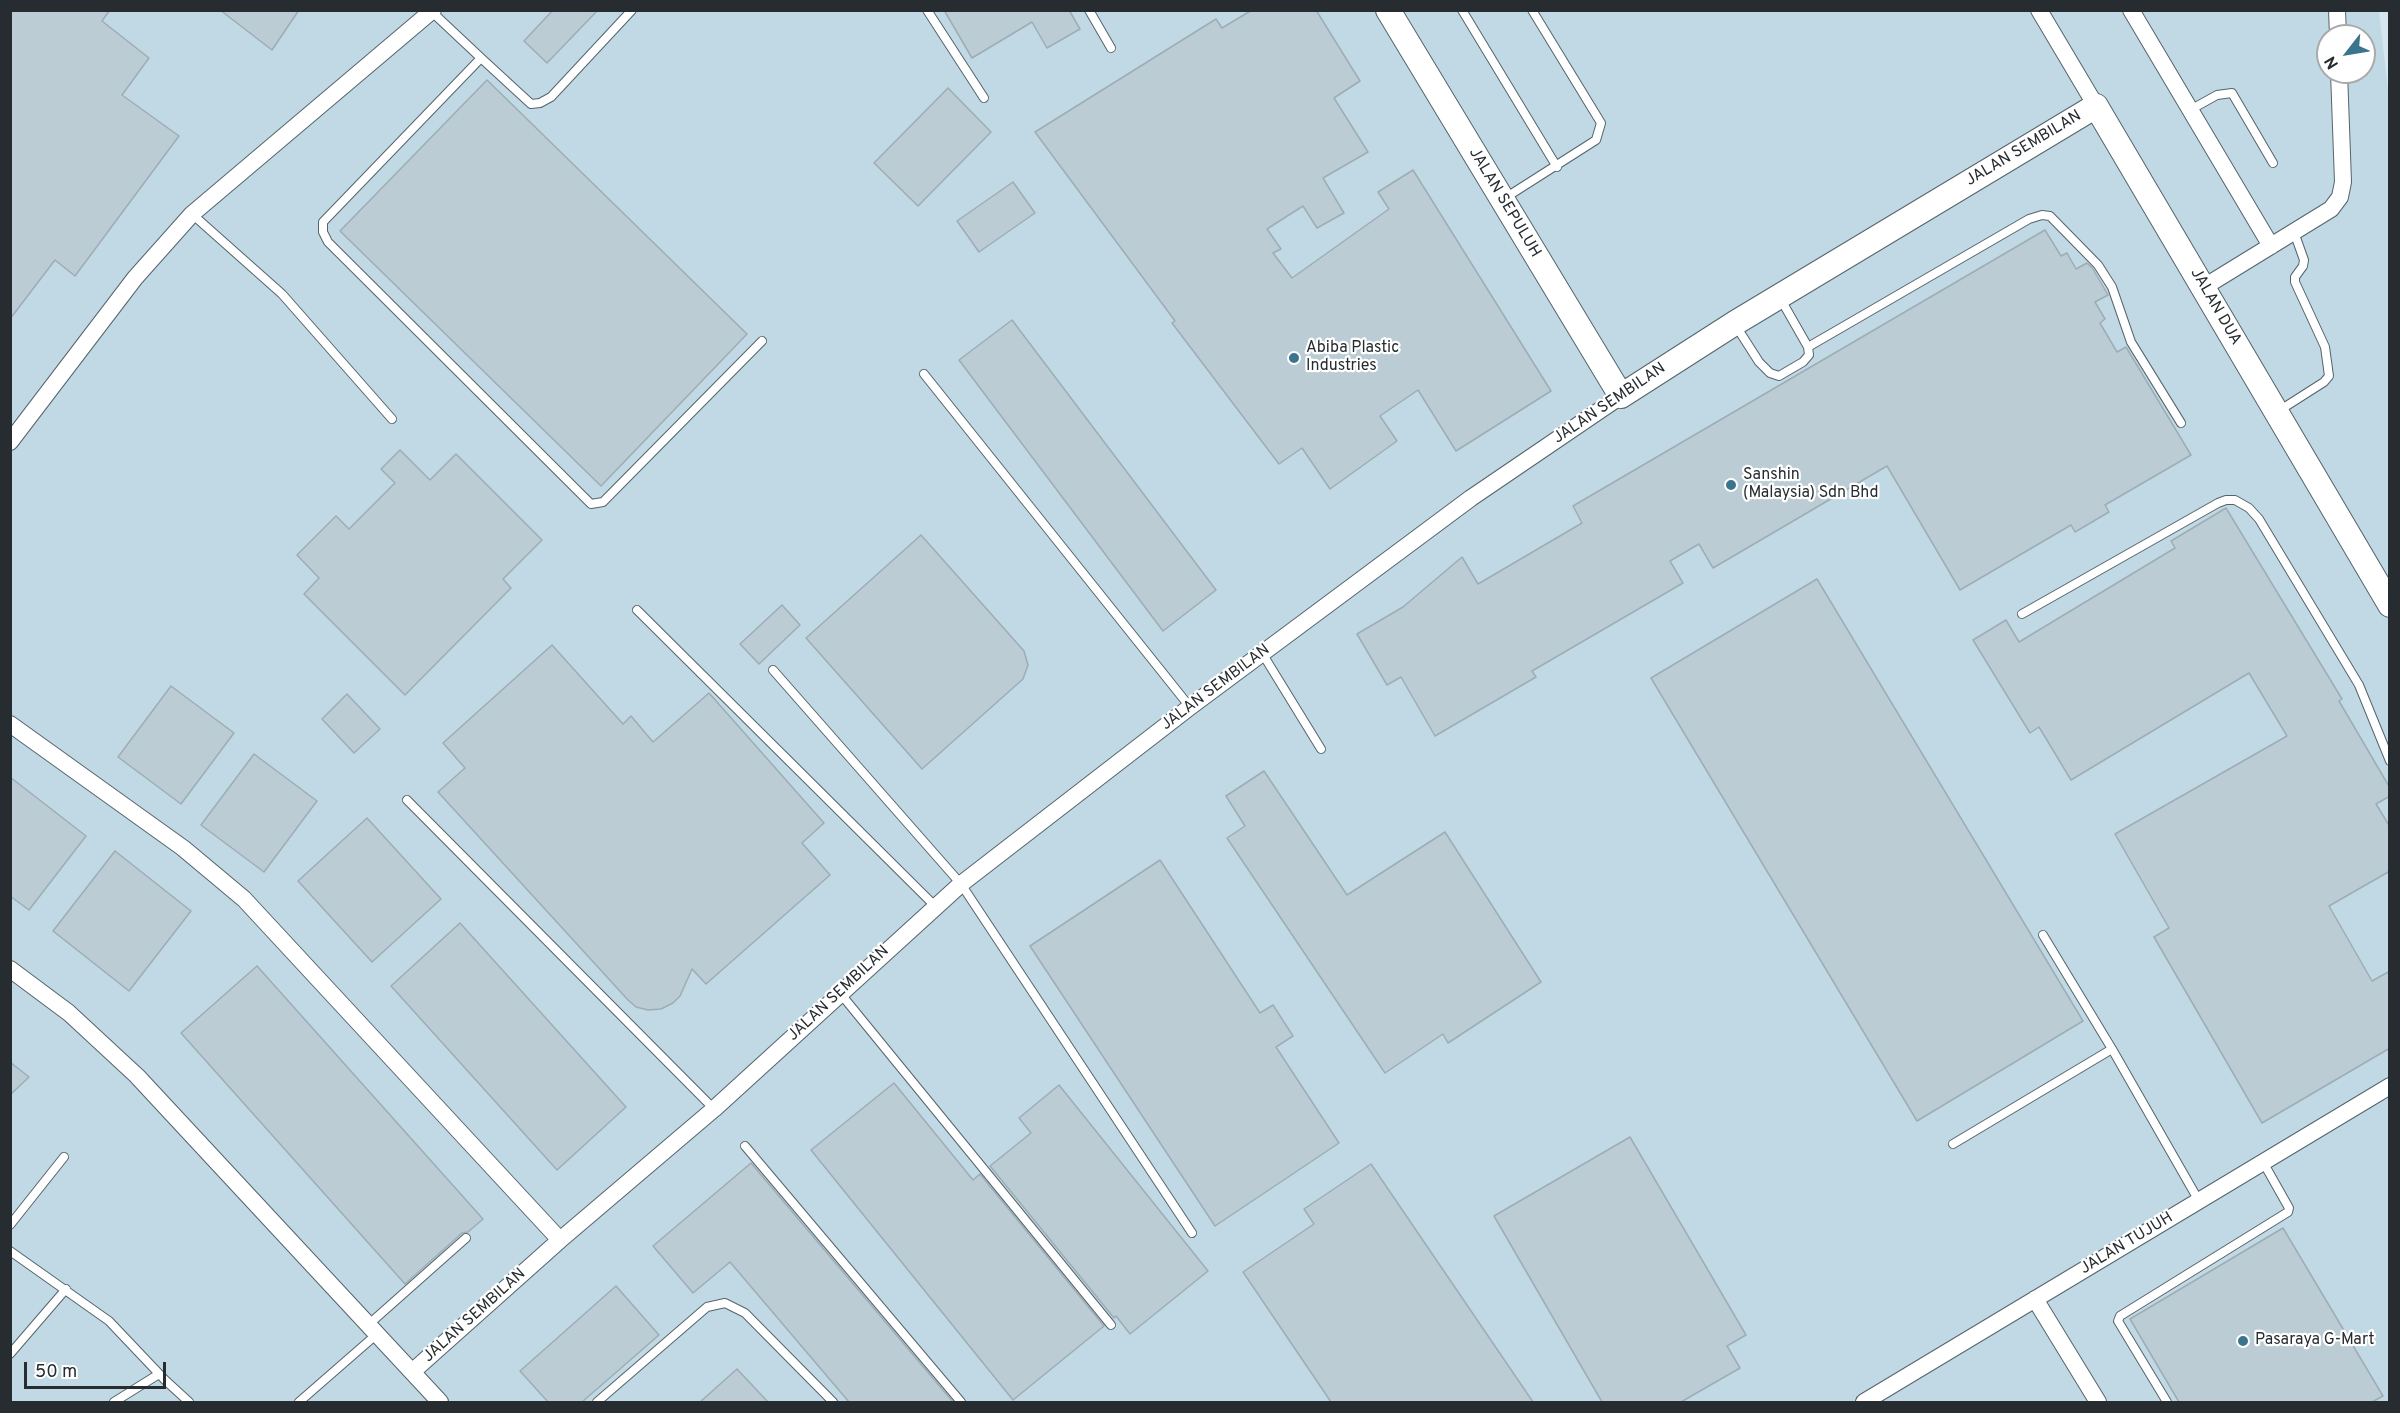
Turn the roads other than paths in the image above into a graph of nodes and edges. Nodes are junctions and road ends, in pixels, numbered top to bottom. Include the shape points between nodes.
1 (632, 10) edge
2 (927, 10) edge
3 (1089, 10) edge
4 (1388, 10) edge
5 (1462, 10) edge
6 (1532, 10) edge
7 (2039, 10) edge
8 (2131, 10) edge
9 (433, 11) edge
10 (1111, 48) dead end
11 (481, 58) junction
12 (2339, 84) edge
13 (984, 98) dead end
14 (2096, 106) junction
15 (2190, 110) junction
16 (2273, 163) dead end
17 (1557, 167) junction
18 (1502, 200) junction
19 (192, 214) junction
20 (2294, 232) junction
21 (2271, 246) junction
22 (2204, 287) junction
23 (1779, 297) junction
24 (1735, 323) junction
25 (762, 341) dead end
26 (1808, 347) junction
27 (924, 374) dead end
28 (1621, 396) junction
29 (2277, 412) junction
30 (392, 419) dead end
31 (2181, 423) dead end
32 (10, 442) edge
33 (2390, 605) edge
34 (637, 610) dead end
35 (2022, 614) dead end
36 (1262, 653) junction
37 (773, 670) dead end
38 (1190, 707) junction
39 (10, 724) edge
40 (1321, 748) dead end
41 (2390, 761) edge
42 (407, 800) dead end
43 (961, 884) junction
44 (935, 906) junction
45 (2043, 935) dead end
46 (10, 969) edge
47 (840, 993) junction
48 (2112, 1049) junction
49 (2390, 1086) edge
50 (714, 1109) junction
51 (1953, 1144) dead end
52 (745, 1146) dead end
53 (64, 1156) dead end
54 (2264, 1162) junction
55 (2199, 1201) junction
56 (10, 1225) edge
57 (1192, 1233) dead end
58 (466, 1238) dead end
59 (560, 1240) junction
60 (10, 1251) edge
61 (66, 1289) junction
62 (2035, 1299) junction
63 (1111, 1325) dead end
64 (373, 1330) junction
65 (10, 1354) edge
66 (412, 1372) junction
67 (159, 1374) junction
68 (114, 1402) edge
69 (189, 1402) edge
70 (299, 1402) edge
71 (441, 1402) edge
72 (597, 1402) edge
73 (833, 1402) edge
74 (962, 1402) edge
75 (1864, 1402) edge
76 (2098, 1402) edge
77 (2167, 1402) edge

1 - 11 lane via 551,97 540,103 531,104
2 - 13 lane
3 - 10 lane
4 - 18 main road, JALAN SEPULUH
5 - 17 lane
6 - 17 lane via 1601,123 1596,140
7 - 14 street, JALAN DUA
8 - 15 street
9 - 11 lane
9 - 19 street
11 - 25 lane via 323,222 328,242 591,504 603,502
12 - 20 street via 2343,182 2340,197 2331,209
14 - 22 main road, JALAN DUA
14 - 23 main road, JALAN SEMBILAN
15 - 16 lane via 2217,95 2232,93
15 - 21 street
17 - 18 lane
18 - 28 main road, JALAN SEPULUH
19 - 30 lane via 282,294
19 - 32 street via 135,278
20 - 21 street
20 - 29 lane via 2304,260 2295,282 2325,347 2330,376
21 - 22 street
22 - 29 main road, JALAN DUA
23 - 24 main road, JALAN SEMBILAN
23 - 26 lane
24 - 26 lane via 1759,362 1779,376 1803,362 1809,355
24 - 28 main road, JALAN SEMBILAN
26 - 31 lane via 2029,219 2050,216 2098,265 2112,287 2131,342
27 - 38 lane
28 - 36 street, JALAN SEMBILAN via 1471,498
29 - 33 main road, JALAN DUA
34 - 44 lane
35 - 41 lane via 2218,503 2235,500 2259,519 2360,685
36 - 38 street, JALAN SEMBILAN
36 - 40 lane
37 - 43 lane
38 - 43 street, JALAN SEMBILAN
39 - 59 street via 183,848 244,899
42 - 50 lane
43 - 44 street, JALAN SEMBILAN
43 - 57 lane
44 - 47 street, JALAN SEMBILAN
45 - 48 lane
46 - 64 street via 69,1013 137,1076
47 - 50 street, JALAN SEMBILAN
47 - 63 lane
48 - 51 lane
48 - 55 lane
49 - 54 street, JALAN TUJUH
50 - 59 street, JALAN SEMBILAN
52 - 74 lane
53 - 56 lane
54 - 55 street, JALAN TUJUH
54 - 77 lane via 2288,1212 2118,1320
55 - 62 street, JALAN TUJUH
58 - 64 lane
59 - 66 street, JALAN SEMBILAN
60 - 61 lane
61 - 65 lane
61 - 67 lane via 109,1321
62 - 75 street, JALAN TUJUH
62 - 76 street
64 - 66 street
64 - 70 lane
66 - 71 street
67 - 68 lane
67 - 69 lane
72 - 73 lane via 707,1307 725,1303 745,1313

